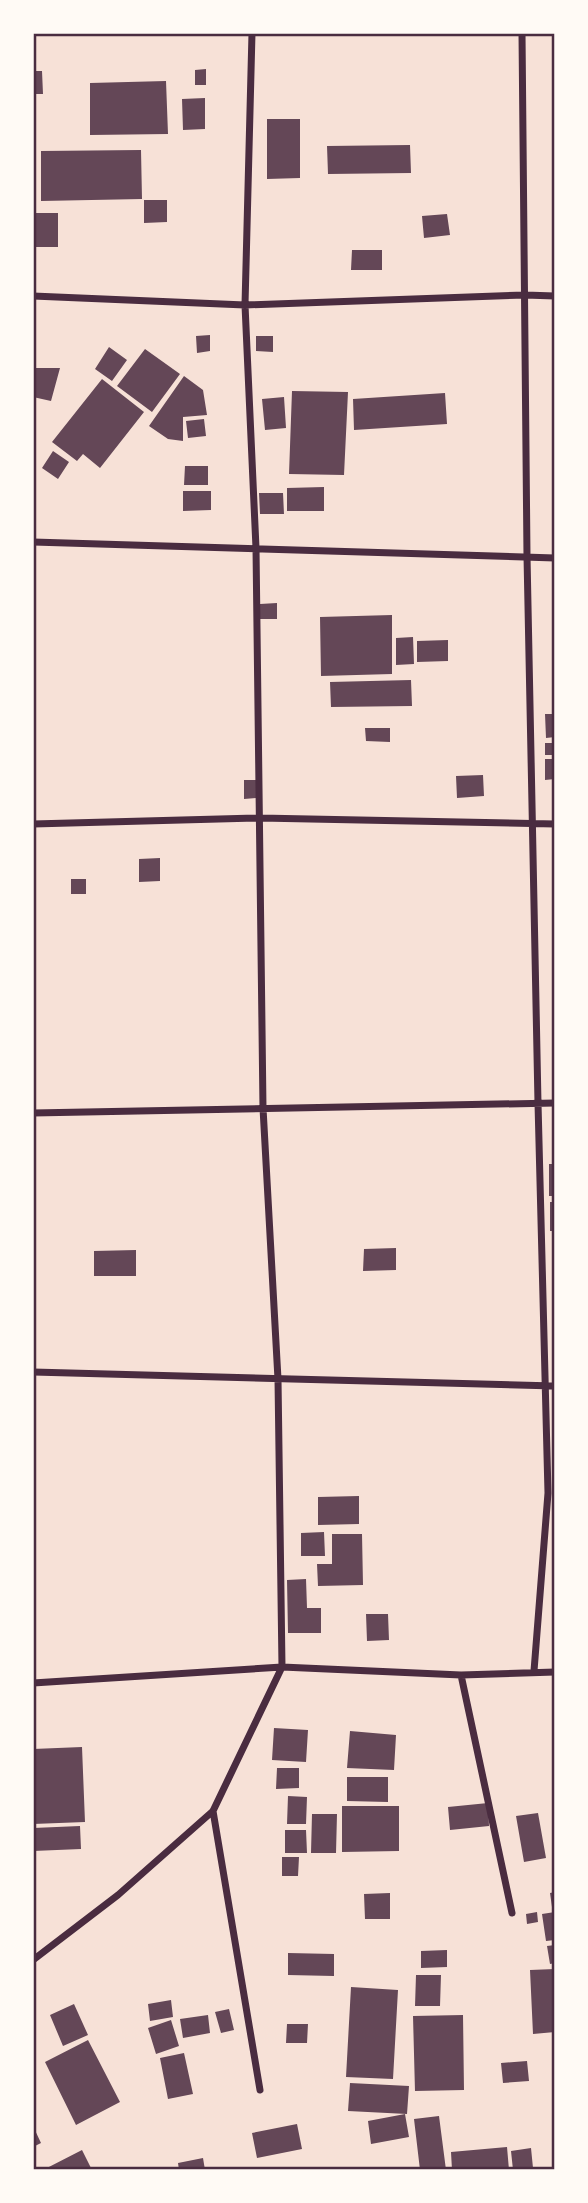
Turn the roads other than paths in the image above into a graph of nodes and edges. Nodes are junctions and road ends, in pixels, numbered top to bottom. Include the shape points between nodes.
1 (252, 33) edge
2 (522, 33) edge
3 (525, 295) junction
4 (33, 296) edge
5 (555, 296) edge
6 (244, 305) junction
7 (33, 542) edge
8 (256, 548) junction
9 (527, 556) junction
10 (555, 558) edge
11 (260, 818) junction
12 (33, 824) edge
13 (555, 824) edge
14 (533, 825) junction
15 (537, 1103) junction
16 (555, 1103) edge
17 (263, 1108) junction
18 (33, 1113) edge
19 (33, 1372) edge
20 (278, 1379) junction
21 (545, 1386) junction
22 (555, 1386) edge
23 (282, 1667) junction
24 (534, 1671) junction
25 (555, 1672) edge
26 (461, 1675) junction
27 (33, 1683) edge
28 (213, 1811) junction
29 (512, 1913) dead end
30 (33, 1960) edge
31 (260, 2090) dead end

1 - 6 street
2 - 3 street
3 - 5 street
3 - 6 street
3 - 9 street
4 - 6 street
6 - 8 street
7 - 8 street
8 - 9 street
8 - 11 street
9 - 10 street
9 - 14 street
11 - 12 street
11 - 14 street
11 - 17 street
13 - 14 street
14 - 15 street
15 - 16 street
15 - 17 street
15 - 21 street
17 - 18 street
17 - 20 street
19 - 20 street
20 - 21 street
20 - 23 street
21 - 22 street
21 - 24 street via 548,1493
23 - 26 street
23 - 27 street
23 - 28 street
24 - 25 street
24 - 26 street
26 - 29 street
28 - 30 street via 118,1895
28 - 31 street

